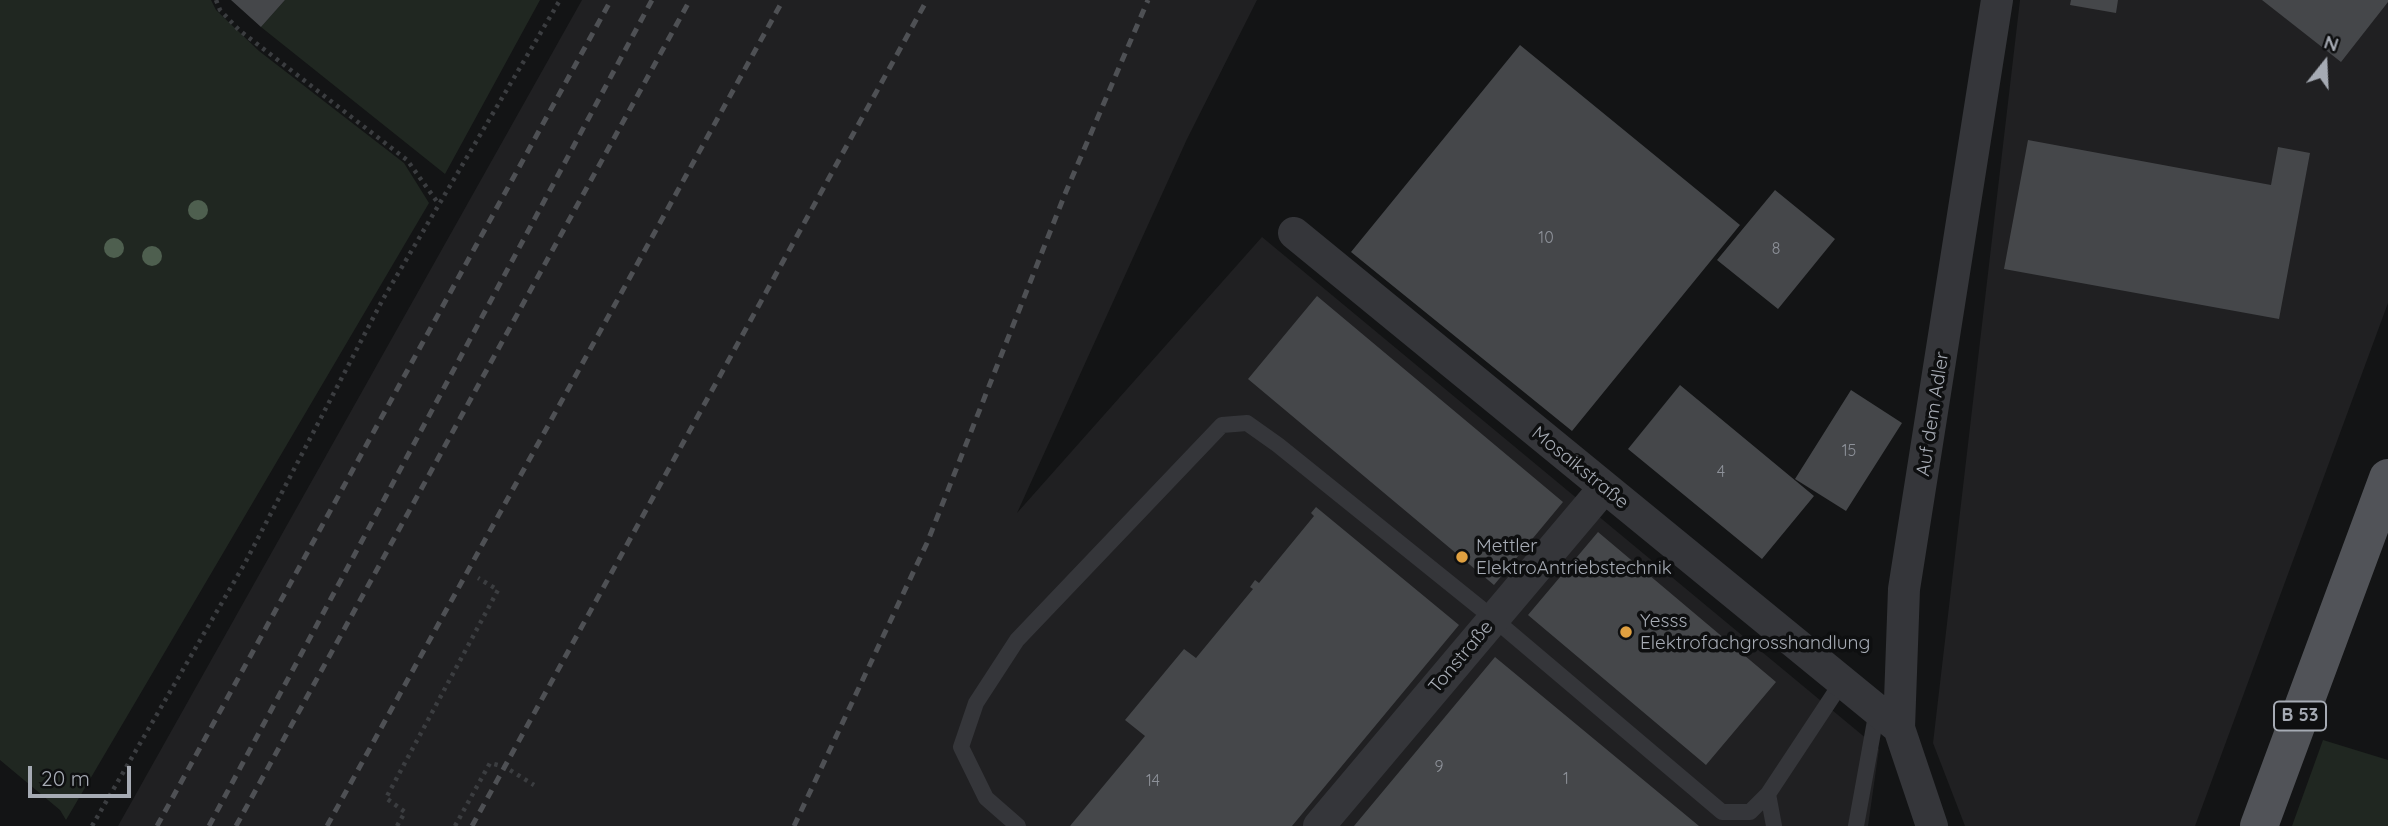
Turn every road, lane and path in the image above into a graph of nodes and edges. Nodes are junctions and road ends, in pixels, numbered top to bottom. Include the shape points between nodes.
1 (216, 0) edge
2 (560, 0) edge
3 (1997, 0) edge
4 (438, 203) junction
5 (1294, 233) dead end
6 (2388, 478) edge
7 (1604, 488) junction
8 (478, 578) dead end
9 (1494, 618) junction
10 (1842, 682) junction
11 (1888, 719) junction
12 (534, 785) dead end
13 (1768, 794) junction
14 (92, 826) edge
15 (397, 826) edge
16 (455, 826) edge
17 (1018, 826) edge
18 (1319, 826) edge
19 (1774, 826) edge
20 (1856, 826) edge
21 (1932, 826) edge
22 (2259, 826) edge

1 - 4 path via 239,30 407,160
2 - 4 path
3 - 11 street, Auf dem Adler via 1904,589
4 - 14 path via 245,563
5 - 7 street, Mosaikstraße
6 - 22 main road, B 53
7 - 9 street, Tonstraße
7 - 10 street, Mosaikstraße
8 - 15 path via 498,590 386,798 405,812
9 - 13 lane via 1722,811 1750,812
9 - 17 lane via 1247,423 1222,425 1017,640 976,703 961,747 986,798
9 - 18 street, Tonstraße
10 - 11 street, Mosaikstraße
10 - 13 lane
11 - 20 lane
11 - 21 street, Auf dem Adler
12 - 16 path via 490,764
13 - 19 lane

